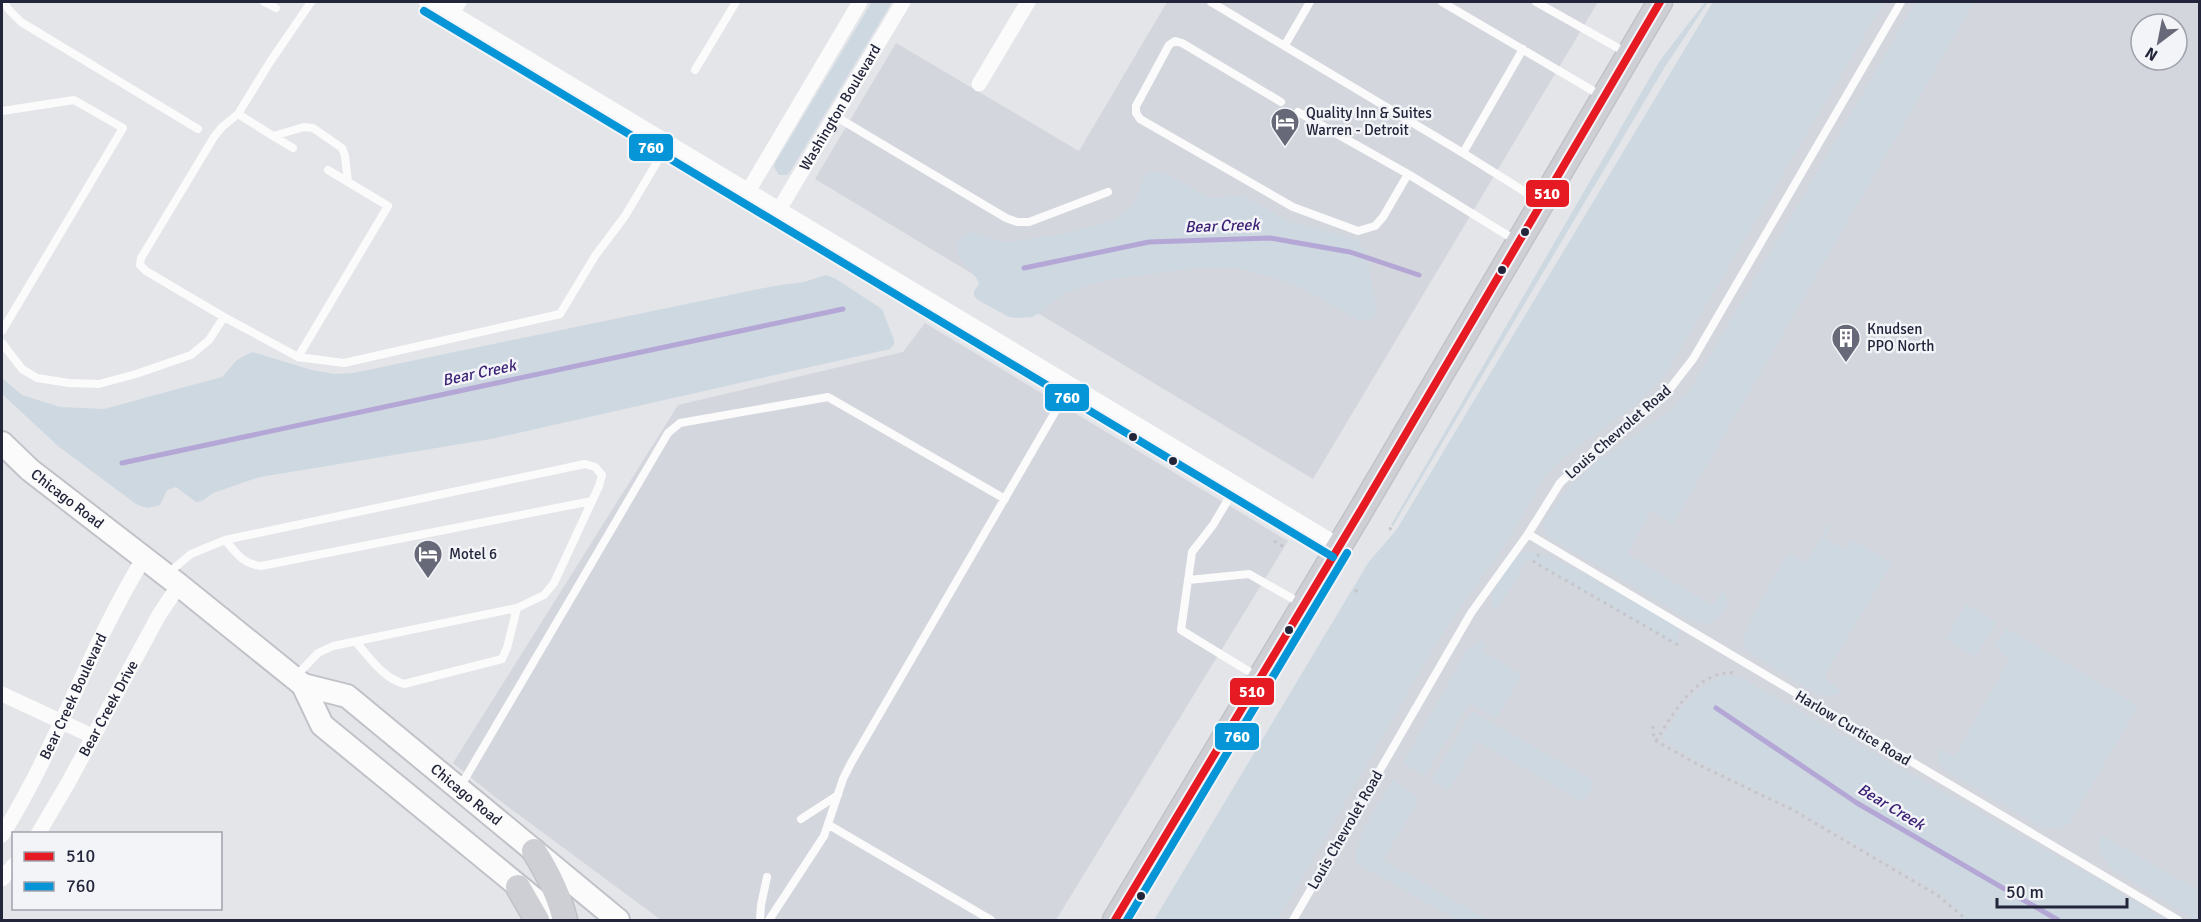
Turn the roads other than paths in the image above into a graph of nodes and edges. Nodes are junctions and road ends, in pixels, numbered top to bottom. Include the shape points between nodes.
1 (3, 2) edge
2 (264, 2) edge
3 (310, 2) edge
4 (429, 2) edge
5 (736, 2) edge
6 (861, 2) edge
7 (903, 2) edge
8 (1028, 2) edge
9 (1211, 2) edge
10 (1310, 2) edge
11 (1442, 2) edge
12 (1660, 2) edge
13 (1901, 2) edge
14 (1541, 3) edge
15 (276, 8) dead end
16 (455, 8) edge
17 (1285, 45) junction
18 (1523, 49) junction
19 (1629, 54) junction
20 (695, 70) dead end
21 (979, 84) dead end
22 (1604, 97) junction
23 (1281, 102) dead end
24 (2, 111) edge
25 (1298, 112) dead end
26 (238, 114) junction
27 (835, 116) junction
28 (198, 129) dead end
29 (273, 136) junction
30 (667, 145) junction
31 (293, 148) dead end
32 (1464, 153) junction
33 (328, 170) dead end
34 (1408, 174) junction
35 (348, 182) junction
36 (1108, 192) dead end
37 (747, 193) junction
38 (1542, 202) junction
39 (777, 213) junction
40 (1519, 242) junction
41 (224, 317) junction
42 (2, 331) edge
43 (2, 346) edge
44 (298, 357) junction
45 (1069, 387) junction
46 (2, 443) edge
47 (1236, 487) junction
48 (1005, 499) junction
49 (592, 501) junction
50 (1528, 534) junction
51 (225, 540) junction
52 (1338, 548) junction
53 (144, 558) junction
54 (172, 580) junction
55 (1188, 580) junction
56 (1304, 606) junction
57 (517, 608) junction
58 (356, 642) junction
59 (1260, 679) junction
60 (298, 682) junction
61 (2, 694) edge
62 (61, 722) junction
63 (92, 736) junction
64 (459, 788) junction
65 (838, 795) junction
66 (801, 819) dead end
67 (829, 825) junction
68 (39, 832) edge
69 (2, 835) edge
70 (534, 851) junction
71 (12, 867) edge
72 (767, 877) dead end
73 (2, 879) edge
74 (518, 886) junction
75 (537, 921) edge
76 (560, 921) edge
77 (565, 921) edge
78 (618, 921) edge
79 (760, 921) edge
80 (768, 921) edge
81 (991, 921) edge
82 (1115, 921) edge
83 (1293, 921) edge
84 (2178, 921) edge

1 - 28 lane via 21,22
2 - 15 lane
3 - 26 lane
4 - 16 street
5 - 20 lane
6 - 37 street
7 - 27 street, Washington Boulevard
8 - 21 street
9 - 17 lane
10 - 17 lane
11 - 18 lane
12 - 19 main road
13 - 50 lane, Louis Chevrolet Road via 1693,359 1665,395 1560,483
14 - 19 lane
16 - 30 street
17 - 32 lane
18 - 22 lane
18 - 32 lane
19 - 22 main road
22 - 38 main road
23 - 34 lane via 1175,41 1158,65 1136,113 1140,119 1293,207 1358,231 1375,226 1383,217
24 - 42 lane via 74,100 123,128
25 - 34 lane
26 - 29 lane
26 - 41 lane via 214,137 140,265
27 - 36 lane via 1017,222 1029,222
27 - 39 street, Washington Boulevard
29 - 31 lane
29 - 35 lane via 313,128 342,148
30 - 37 street
30 - 44 lane via 560,314 344,363
32 - 38 lane
33 - 35 lane
34 - 40 lane
35 - 44 lane via 388,206
37 - 39 street
38 - 40 main road
39 - 45 street
40 - 52 main road
41 - 43 lane via 209,340 191,356 99,384 38,378 22,369
41 - 44 lane
45 - 47 street
45 - 48 lane
46 - 53 main road, Chicago Road via 30,470
47 - 52 street
47 - 55 lane via 1192,552
48 - 64 lane via 828,397 680,423 668,433
48 - 65 lane via 851,763
49 - 51 lane via 261,566 241,559
49 - 51 lane via 602,476 595,467 585,464
49 - 57 lane via 554,583 544,595
50 - 83 lane, Louis Chevrolet Road via 1471,613
50 - 84 lane, Harlow Curtice Road
51 - 54 lane via 191,554
52 - 56 main road
53 - 54 main road, Chicago Road
53 - 62 street, Bear Creek Boulevard
54 - 60 main road, Chicago Road
54 - 63 street, Bear Creek Drive via 159,615
55 - 56 lane via 1249,574
55 - 59 lane via 1181,630
56 - 59 main road
57 - 58 lane
57 - 58 lane via 502,659 404,684 393,681
58 - 60 lane via 318,653
59 - 82 main road
60 - 64 main road, Chicago Road via 347,696
60 - 74 main road, Chicago Road via 322,724
61 - 62 street
62 - 63 street
62 - 69 street, Bear Creek Boulevard
63 - 68 street, Bear Creek Drive
64 - 70 main road, Chicago Road
65 - 66 lane
65 - 67 lane
67 - 80 lane
67 - 81 lane
70 - 77 main road via 550,878
70 - 78 main road, Chicago Road
71 - 73 street
72 - 79 lane
74 - 75 main road
74 - 76 main road, Chicago Road

